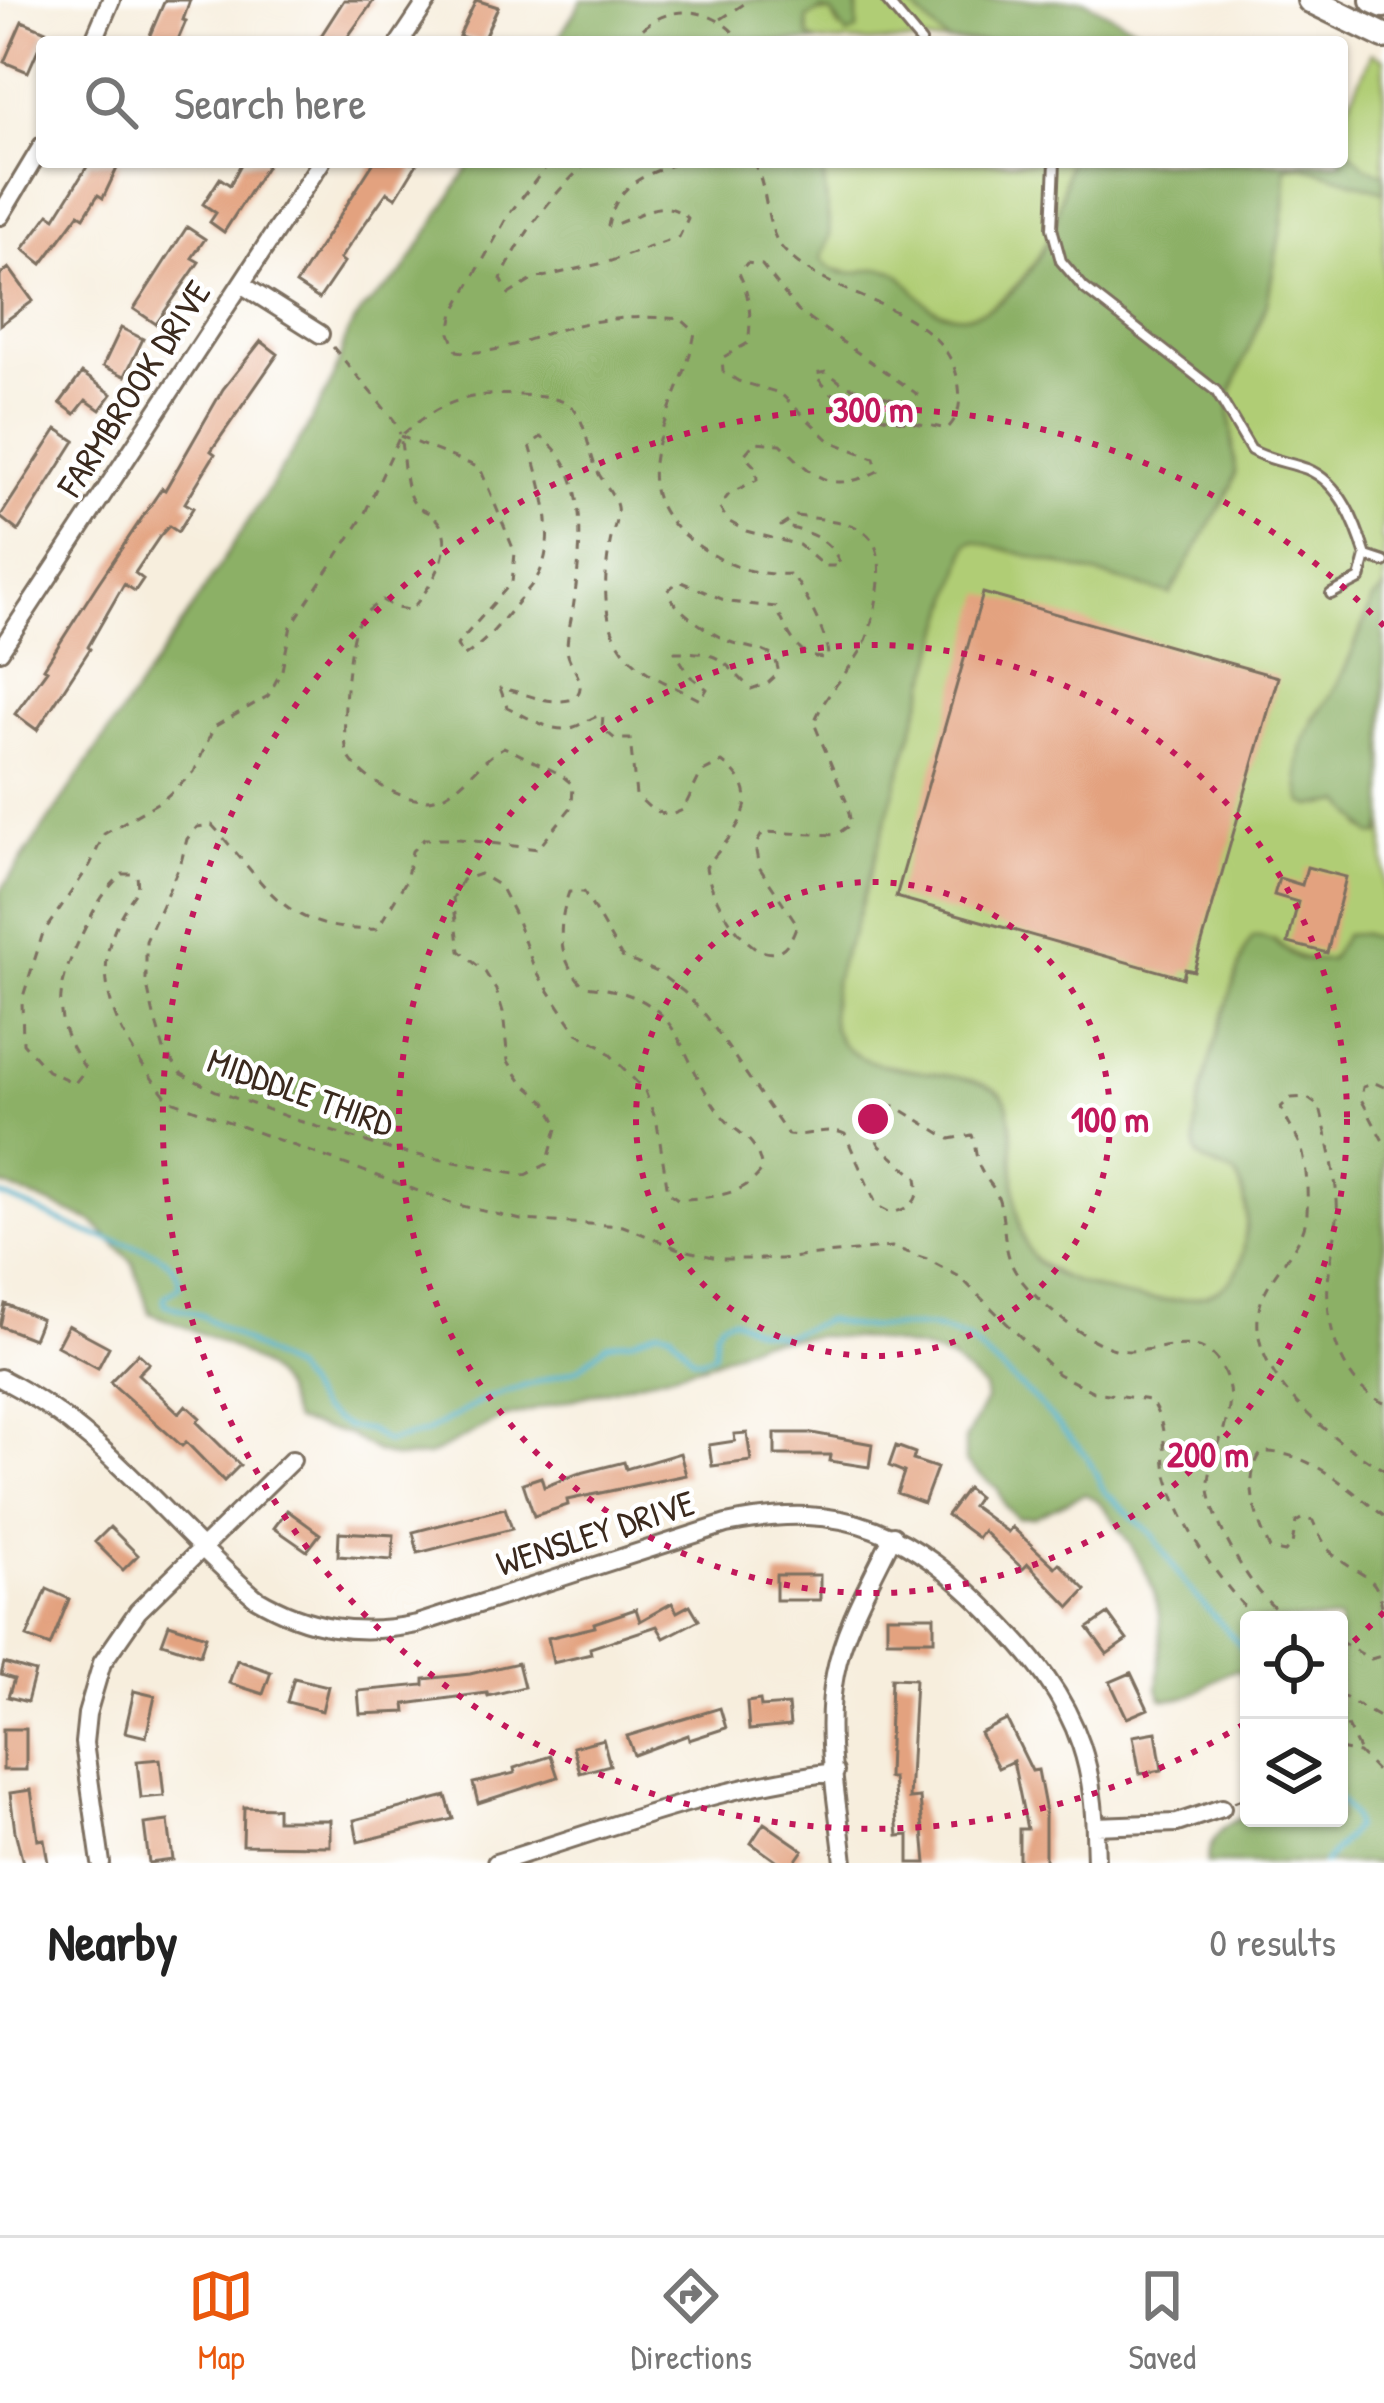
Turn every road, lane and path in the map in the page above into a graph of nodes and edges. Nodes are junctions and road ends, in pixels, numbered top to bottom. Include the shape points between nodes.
1 (111, 0) edge
2 (428, 0) edge
3 (749, 0) edge
4 (886, 0) edge
5 (1310, 0) edge
6 (1373, 0) edge
7 (1384, 5) edge
8 (719, 20) junction
9 (96, 36) edge
10 (404, 36) edge
11 (635, 36) edge
12 (737, 36) edge
13 (916, 36) edge
14 (1384, 36) edge
15 (36, 156) edge
16 (317, 168) edge
17 (545, 168) edge
18 (581, 168) edge
19 (663, 168) edge
20 (757, 168) edge
21 (1054, 168) edge
22 (0, 216) edge
23 (241, 284) junction
24 (320, 334) joint
25 (400, 436) junction
26 (1366, 556) junction
27 (1384, 562) edge
28 (1331, 594) dead end
29 (1, 646) edge
30 (1384, 1087) edge
31 (1384, 1143) edge
32 (0, 1378) edge
33 (1384, 1403) edge
34 (292, 1460) dead end
35 (1384, 1470) edge
36 (1384, 1516) edge
37 (892, 1535) junction
38 (203, 1548) junction
39 (1248, 1611) edge
40 (1279, 1611) edge
41 (1384, 1617) edge
42 (1348, 1646) edge
43 (1384, 1655) edge
44 (1348, 1699) edge
45 (1344, 1719) edge
46 (1384, 1720) edge
47 (1348, 1751) edge
48 (1361, 1754) junction
49 (835, 1772) junction
50 (1384, 1779) edge
51 (1222, 1808) dead end
52 (1095, 1826) junction
53 (101, 1863) edge
54 (496, 1863) edge
55 (844, 1863) edge
56 (1096, 1863) edge

1 - 9 street
2 - 10 street
3 - 8 path
4 - 13 lane
5 - 14 main road
6 - 7 main road
8 - 11 path via 675,13 644,23
8 - 12 path
15 - 22 street
16 - 23 street, FARMBROOK DRIVE
17 - 25 path via 509,214 454,312 457,351 478,355 605,320 681,319 695,332 689,367 657,438 653,495 669,520 717,558 752,573 792,574 828,641 828,657 803,654 776,607 729,602 679,581 667,591 671,604 728,641 775,657 779,673 751,689 713,653 675,652 707,689 700,700 633,660 614,635 605,588 618,510 568,401 484,393 435,406
18 - 19 path via 511,257 501,279 509,294 534,279 679,237 688,218 677,209 655,206 608,226 634,178
20 - 25 path via 780,247 944,346 961,400 947,429 850,408 815,374 908,403 917,394 798,310 762,266 747,263 739,273 751,313 748,343 722,358 723,370 780,393 830,441 874,458 878,471 830,482 813,477 781,444 755,442 744,454 757,480 719,507 728,521 799,545 824,566 841,566 836,551 781,526 796,515 835,519 858,526 880,554 865,646 814,723 851,824 836,835 763,832 755,846 759,867 797,924 792,941 777,950 742,941 708,885 706,867 732,841 743,809 739,775 722,762 701,773 683,809 669,816 635,795 630,739 602,728 603,715 572,729 551,728 507,706 500,688 542,702 574,700 582,686 567,652 579,508 562,450 542,437 530,445 546,521 538,574 464,657 457,644 512,582 515,554 480,468
21 - 26 lane via 1060,261 1216,391 1251,450 1324,480 1340,496
23 - 24 street
23 - 29 street, FARMBROOK DRIVE
24 - 25 path
25 - 39 path, MIDDDLE THIRD via 363,518 291,626 268,696 214,727 194,772 164,799 104,834 43,932 22,1000 23,1043 48,1071 75,1083 86,1069 68,1044 59,1005 64,967 100,895 122,874 137,874 138,890 103,974 138,1062 169,1100 454,1204 521,1220 622,1226 721,1259 892,1247 928,1259 960,1277 1058,1374 1094,1391 1150,1400 1164,1421 1167,1478 1185,1520 1213,1571
25 - 40 path, MIDDDLE THIRD via 409,494 442,531 440,571 411,610 382,600 353,630 343,738 349,759 399,797 433,801 504,747 573,785 572,806 538,849 424,839 377,929 302,919 212,825 197,827 146,941 146,981 164,1050 182,1074 216,1091 376,1145 526,1175 547,1164 558,1125 508,1061 496,990 460,951 453,898 462,880 480,874 500,886 535,970 577,1033 603,1047 645,1091 668,1192 679,1200 752,1184 762,1170 759,1152 721,1116 665,1018 614,989 584,986 568,970 560,926 569,892 584,892 622,957 657,972 707,1017 788,1135 845,1134 877,1206 904,1210 919,1191 917,1178 872,1130 879,1106 895,1106 950,1139 972,1135 1001,1207 1003,1240 1037,1299 1111,1348 1209,1350 1229,1393 1228,1426 1208,1488 1213,1513
26 - 27 lane
26 - 28 lane via 1360,579
30 - 31 path via 1364,1087 1361,1099
32 - 38 street, WENSLEY DRIVE via 98,1442
33 - 35 path via 1346,1369 1336,1347 1328,1286 1337,1198 1327,1139 1320,1108 1291,1097 1281,1108 1301,1143 1307,1215 1296,1248 1262,1298 1266,1362 1286,1394
34 - 38 street
36 - 41 path via 1299,1458 1262,1452 1254,1462 1250,1483 1270,1549 1285,1552 1296,1522 1313,1521 1336,1558 1376,1583
37 - 38 street, WENSLEY DRIVE via 828,1516 765,1516 417,1624 360,1631 279,1612
37 - 49 street via 838,1658
37 - 52 street, WENSLEY DRIVE via 959,1581 1049,1680 1082,1748
38 - 53 street via 118,1636 94,1686 84,1743
42 - 43 path via 1371,1660
44 - 46 path
45 - 48 path
47 - 48 path
48 - 50 path
49 - 54 street via 698,1797
49 - 55 street
51 - 52 street via 1177,1823
52 - 56 street, WENSLEY DRIVE

